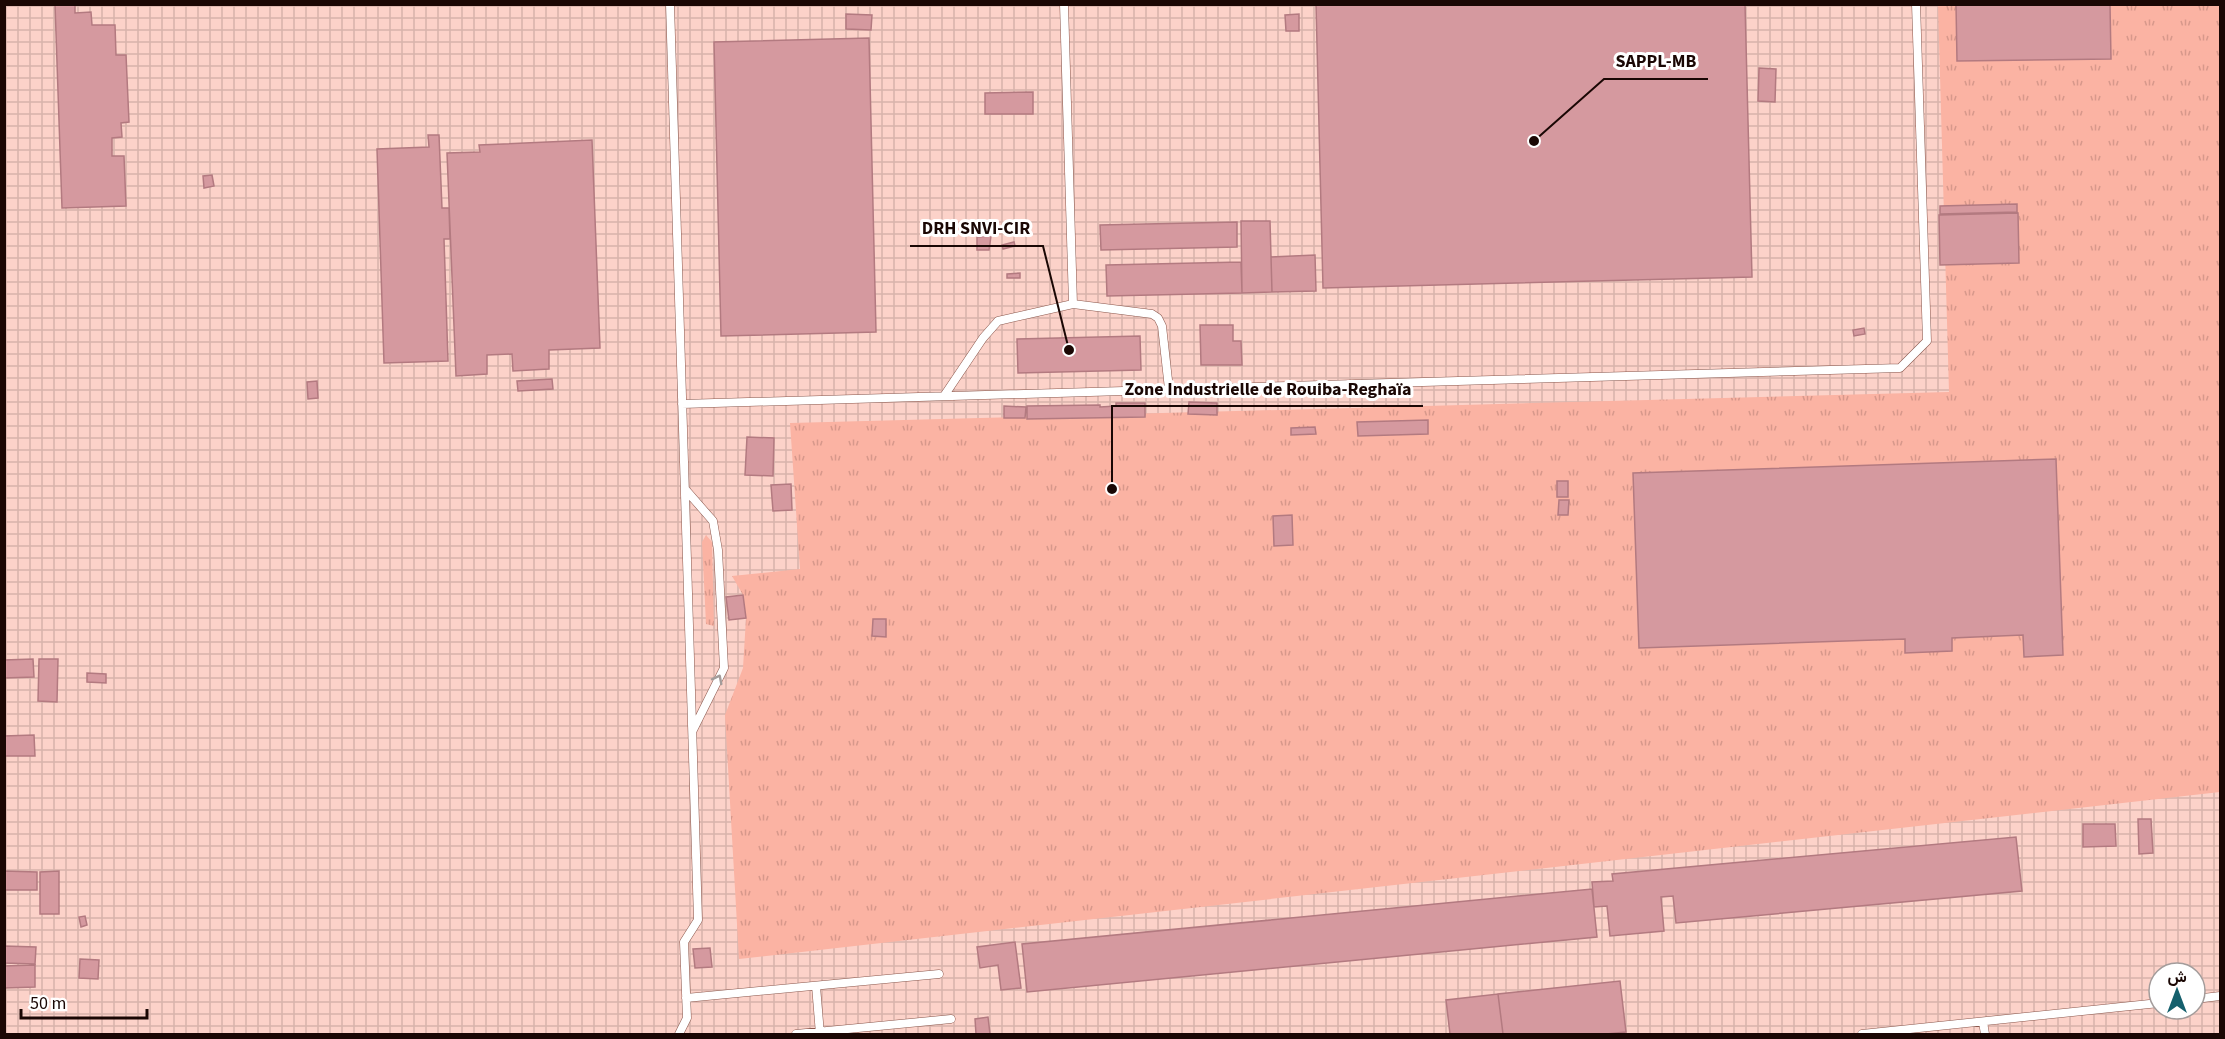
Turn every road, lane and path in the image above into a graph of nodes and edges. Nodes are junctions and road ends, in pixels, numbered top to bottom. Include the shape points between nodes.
1 (670, 4) edge
2 (1064, 4) edge
3 (1916, 4) edge
4 (1073, 304) junction
5 (1169, 389) junction
6 (944, 396) junction
7 (682, 405) junction
8 (685, 489) junction
9 (692, 732) junction
10 (939, 974) dead end
11 (816, 986) junction
12 (686, 998) junction
13 (2147, 1004) edge
14 (951, 1019) dead end
15 (1983, 1022) junction
16 (820, 1033) edge
17 (679, 1035) edge
18 (796, 1035) edge
19 (1862, 1035) edge
20 (1985, 1035) edge

1 - 7 lane
2 - 4 lane
3 - 5 lane via 1927,341 1900,368
4 - 5 lane via 1158,318
4 - 6 lane via 998,321
5 - 6 lane
6 - 7 lane
7 - 8 lane
8 - 9 lane
9 -> 8 lane via 724,668 713,521
9 - 12 lane via 698,920 684,942
10 - 11 lane
11 - 12 lane
11 - 16 lane
12 - 17 lane via 687,1018
13 - 15 lane
14 - 16 lane
15 - 19 lane
15 - 20 lane
16 - 18 lane

